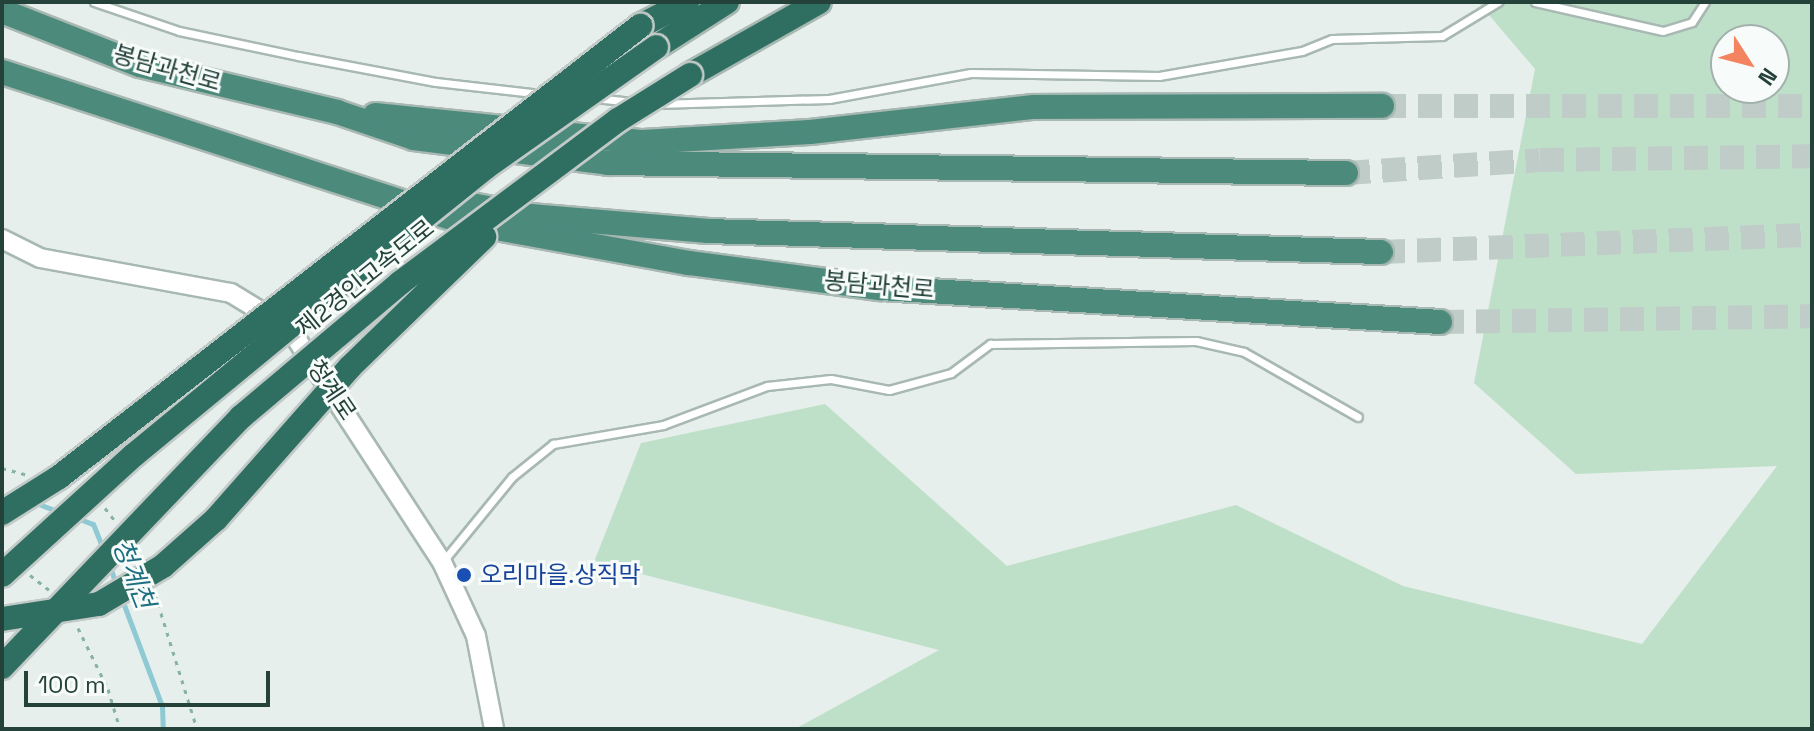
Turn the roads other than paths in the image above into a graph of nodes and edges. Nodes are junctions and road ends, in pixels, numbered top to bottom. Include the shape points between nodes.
1 (94, 2) edge
2 (687, 2) edge
3 (727, 2) edge
4 (819, 2) edge
5 (1498, 2) edge
6 (1535, 2) edge
7 (1705, 2) edge
8 (2, 11) edge
9 (2, 72) edge
10 (690, 75) junction
11 (1382, 106) tunnel mouth
12 (337, 112) junction
13 (1346, 173) tunnel mouth
14 (328, 178) junction
15 (2, 239) edge
16 (1381, 252) tunnel mouth
17 (1440, 322) tunnel mouth
18 (1358, 417) dead end
19 (2, 513) edge
20 (442, 562) junction
21 (9, 572) edge
22 (2, 619) edge
23 (2, 667) edge
24 (494, 729) edge

1 - 5 lane via 179,31 436,82 690,106 829,99 971,73 1159,76 1302,51 1332,39 1442,36
2 - 19 highway, bridge via 640,26 59,477
3 - 21 highway, 제2경인고속도로, bridge via 486,167 134,455
4 - 10 highway, 제2경인고속도로
6 - 7 lane via 1663,31 1692,22
8 - 12 highway, 봉담과천로 via 140,65
9 - 14 highway, 봉담과천로
10 - 22 highway, bridge via 470,248 350,367 216,519 163,566 99,604
10 - 23 highway, 제2경인고속도로, bridge via 618,120 400,283 241,417
11 - 12 highway, 봉담과천로 via 1034,107 810,132 643,142
12 - 13 highway, 봉담과천로 via 414,138 608,163
14 - 16 highway, 봉담과천로 via 530,216 708,231
14 - 17 highway, 봉담과천로 via 463,222 689,263 880,288
15 - 20 street, 청계로 via 40,258 231,293 290,329
18 - 20 lane via 1244,352 1196,341 990,344 951,373 889,390 831,379 767,386 663,425 553,444 512,477
20 - 24 street, 청계로 via 476,636

